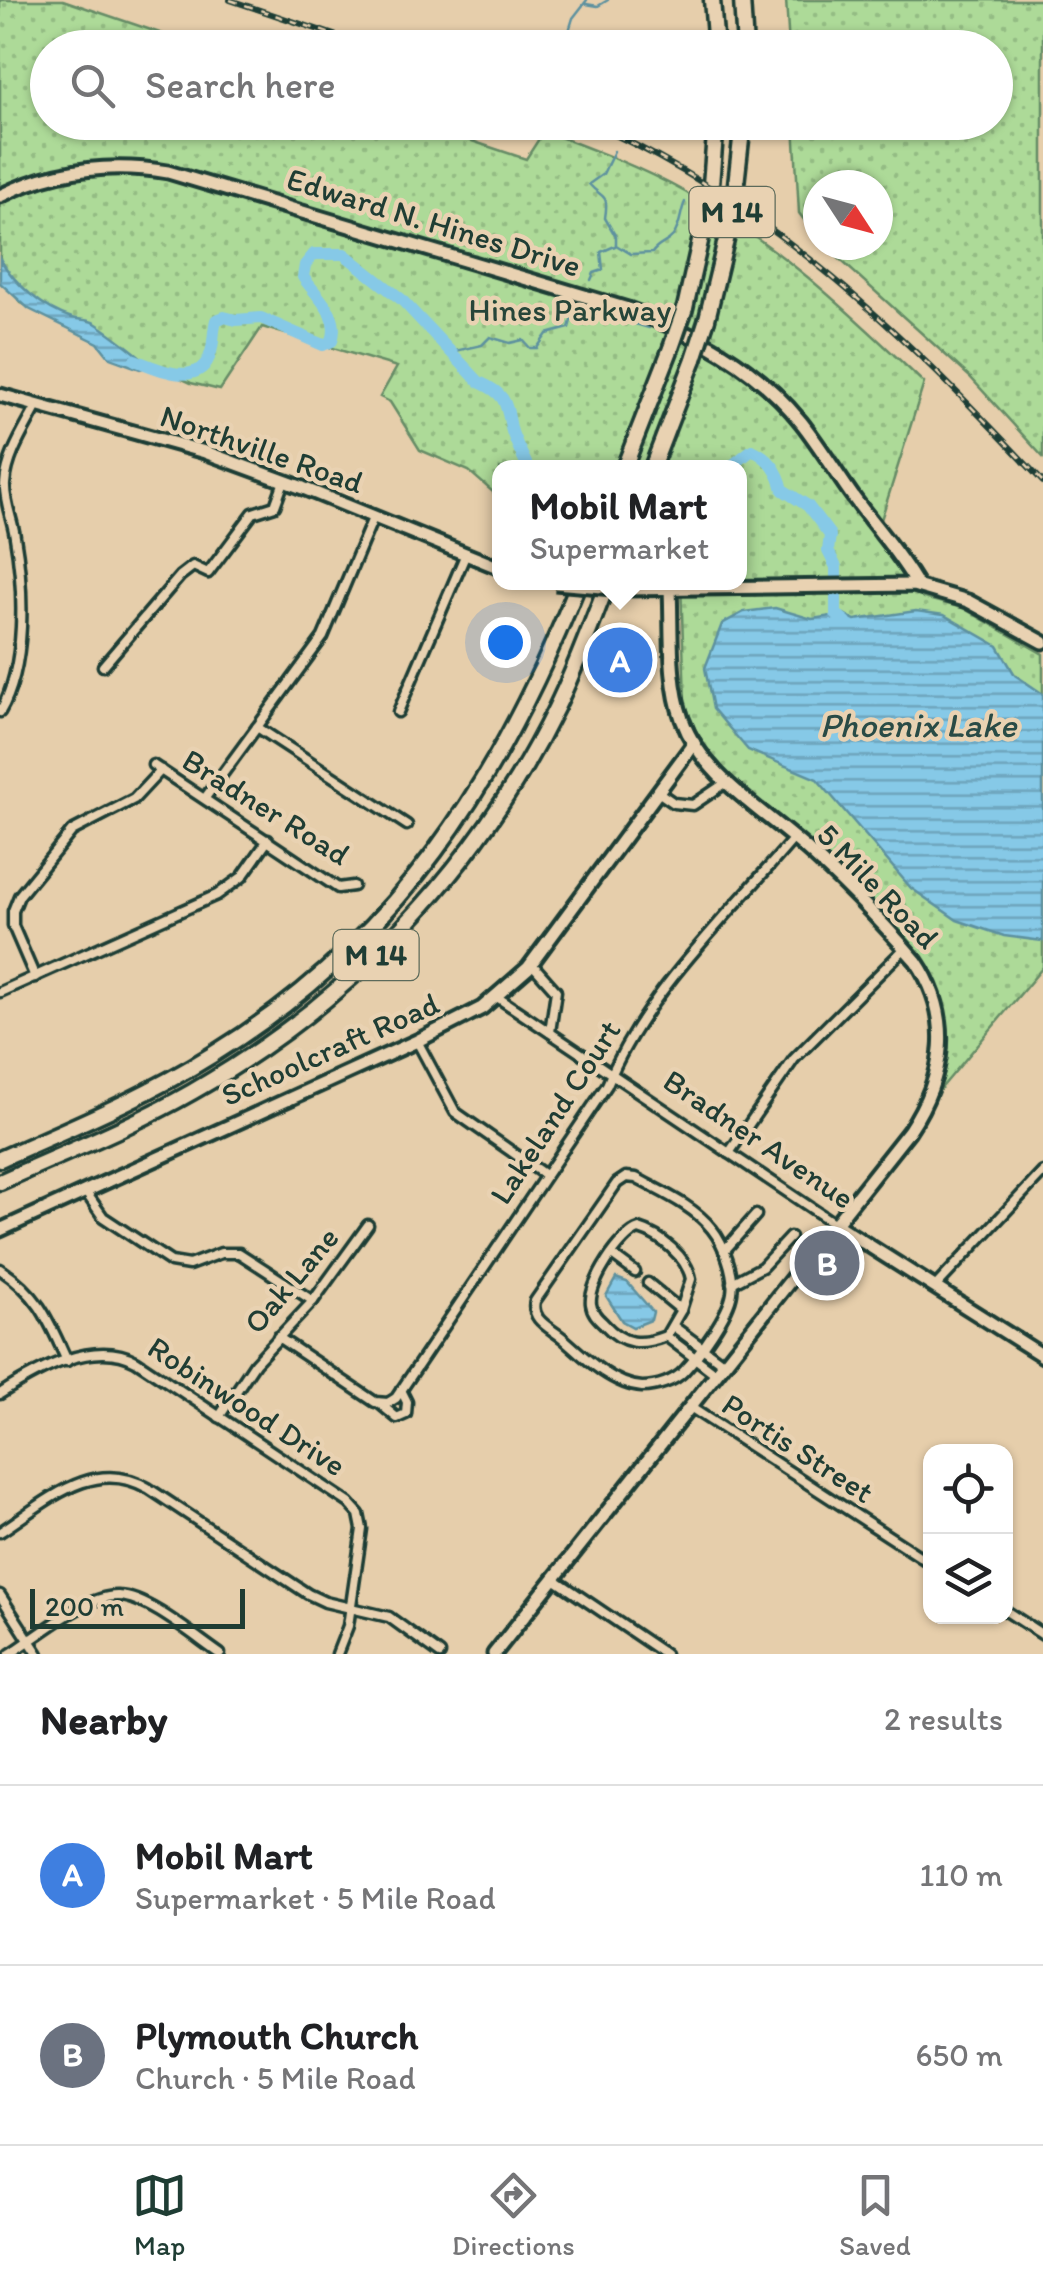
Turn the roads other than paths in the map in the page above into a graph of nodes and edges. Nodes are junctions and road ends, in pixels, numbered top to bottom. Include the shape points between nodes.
1 (712, 0) edge
2 (742, 0) edge
3 (714, 30) edge
4 (744, 30) edge
5 (715, 140) edge
6 (741, 140) edge
7 (0, 196) edge
8 (0, 396) edge
9 (37, 406) junction
10 (627, 460) edge
11 (655, 460) edge
12 (284, 481) junction
13 (373, 518) junction
14 (465, 556) junction
15 (492, 565) edge
16 (918, 586) junction
17 (747, 587) edge
18 (576, 590) edge
19 (605, 590) edge
20 (670, 590) edge
21 (1043, 642) edge
22 (103, 666) dead end
23 (0, 712) edge
24 (398, 712) dead end
25 (257, 727) junction
26 (694, 743) junction
27 (727, 782) junction
28 (658, 792) junction
29 (204, 798) junction
30 (407, 826) dead end
31 (794, 838) junction
32 (268, 840) junction
33 (353, 886) dead end
34 (905, 948) junction
35 (532, 964) junction
36 (35, 977) junction
37 (0, 992) edge
38 (497, 997) junction
39 (550, 1032) junction
40 (417, 1041) junction
41 (612, 1074) junction
42 (729, 1153) junction
43 (0, 1159) edge
44 (1043, 1172) edge
45 (546, 1175) junction
46 (0, 1182) edge
47 (85, 1191) junction
48 (756, 1216) dead end
49 (836, 1224) junction
50 (368, 1225) dead end
51 (0, 1230) edge
52 (790, 1237) dead end
53 (724, 1251) junction
54 (612, 1255) junction
55 (0, 1268) edge
56 (635, 1272) dead end
57 (648, 1283) dead end
58 (732, 1283) junction
59 (935, 1287) junction
60 (313, 1301) junction
61 (681, 1310) junction
62 (673, 1326) junction
63 (666, 1336) junction
64 (278, 1337) junction
65 (701, 1346) junction
66 (694, 1356) junction
67 (1043, 1356) edge
68 (67, 1361) junction
69 (720, 1369) junction
70 (401, 1390) junction
71 (0, 1394) edge
72 (379, 1403) junction
73 (690, 1408) junction
74 (219, 1416) junction
75 (0, 1532) edge
76 (923, 1558) edge
77 (554, 1579) junction
78 (0, 1595) edge
79 (351, 1607) junction
80 (1013, 1616) edge
81 (1043, 1635) edge
82 (30, 1642) junction
83 (10, 1654) edge
84 (38, 1654) edge
85 (220, 1654) edge
86 (338, 1654) edge
87 (440, 1654) edge
88 (494, 1654) edge
89 (665, 1654) edge

1 - 3 highway
2 - 4 highway
5 - 10 highway, M 14, bridge via 710,197 685,308
6 - 11 highway, M 14, bridge via 707,319
7 - 16 street, Edward N. Hines Drive via 48,176 97,167 168,172 664,323 723,351 784,402
8 - 9 street, Northville Road
9 - 12 street, Northville Road
9 - 23 street via 5,483 17,551 19,654
12 - 13 street, Northville Road
12 - 22 street via 274,506 253,513 208,573 193,566 180,576
13 - 14 street, Northville Road
13 - 25 street via 323,637
14 - 15 street, Northville Road
14 - 24 street
16 - 17 street
16 - 21 street via 968,601
18 - 43 highway, M 14 via 494,766 413,882 356,944 212,1056
19 - 46 highway, M 14 via 561,698 518,778 464,859 388,944 284,1032 213,1080
20 - 26 street, 5 Mile Road via 676,694
25 - 29 street
25 - 30 street
26 - 27 street, 5 Mile Road
26 - 28 street, Schoolcraft Road
27 - 28 street via 693,805
27 - 31 street, 5 Mile Road
28 - 35 street, Schoolcraft Road
29 - 32 street, Bradner Road
29 - 36 street, Bradner Road via 157,767 134,799 63,839 12,910 12,926
31 - 34 street, 5 Mile Road
31 - 41 street, Lakeland Court via 690,956
32 - 33 street, Bradner Road via 338,888
32 - 36 street via 242,877 218,894
34 - 42 street via 794,1059
34 - 49 street, 5 Mile Road via 928,980 939,1014 937,1077 908,1131
35 - 38 street, Schoolcraft Road
35 - 39 street via 556,991
36 - 37 street
38 - 39 street, Bradner Avenue
38 - 40 street, Schoolcraft Road
39 - 41 street, Bradner Avenue
40 - 45 street via 455,1112
40 - 47 street, Schoolcraft Road
41 - 42 street, Bradner Avenue
41 - 45 street, Lakeland Court
42 - 49 street, Bradner Avenue
44 - 59 street
45 - 70 street, Lakeland Court
47 - 51 street, Schoolcraft Road
47 - 60 street via 103,1217 171,1262 189,1265 221,1252 240,1253
48 - 53 street
49 - 59 street, Bradner Avenue
49 - 69 street, 5 Mile Road
50 - 60 street, Oak Lane
52 - 58 street via 762,1267
53 - 58 street
53 - 66 street via 696,1213 626,1177 534,1304 538,1320 629,1384 666,1382
54 - 56 street
54 - 61 street via 634,1230 656,1236 690,1271
54 - 63 street via 593,1289 594,1312 624,1341
55 - 68 street via 38,1302
57 - 61 street
58 - 65 street via 725,1315
59 - 67 street, Bradner Avenue
60 - 64 street, Oak Lane
61 - 62 street
62 - 63 street
62 - 65 street
63 - 66 street
64 - 72 street
64 - 74 street, Oak Lane
65 - 66 street
65 - 69 street
66 - 69 street
68 - 71 street, Robinwood Drive
68 - 74 street, Robinwood Drive via 96,1352 124,1355
69 - 73 street, 5 Mile Road
70 - 72 street
70 - 72 street, Lakeland Court via 406,1414 397,1418
73 - 76 street, Portis Street
73 - 77 street, 5 Mile Road
74 - 79 street, Robinwood Drive via 358,1514 362,1529
75 - 79 street via 74,1484 125,1478 308,1594
77 - 88 street, 5 Mile Road
77 - 89 street
78 - 82 street
79 - 86 street
79 - 87 street via 399,1622
80 - 81 street
82 - 83 street
82 - 84 street
82 - 85 street via 93,1602 118,1596 147,1606

